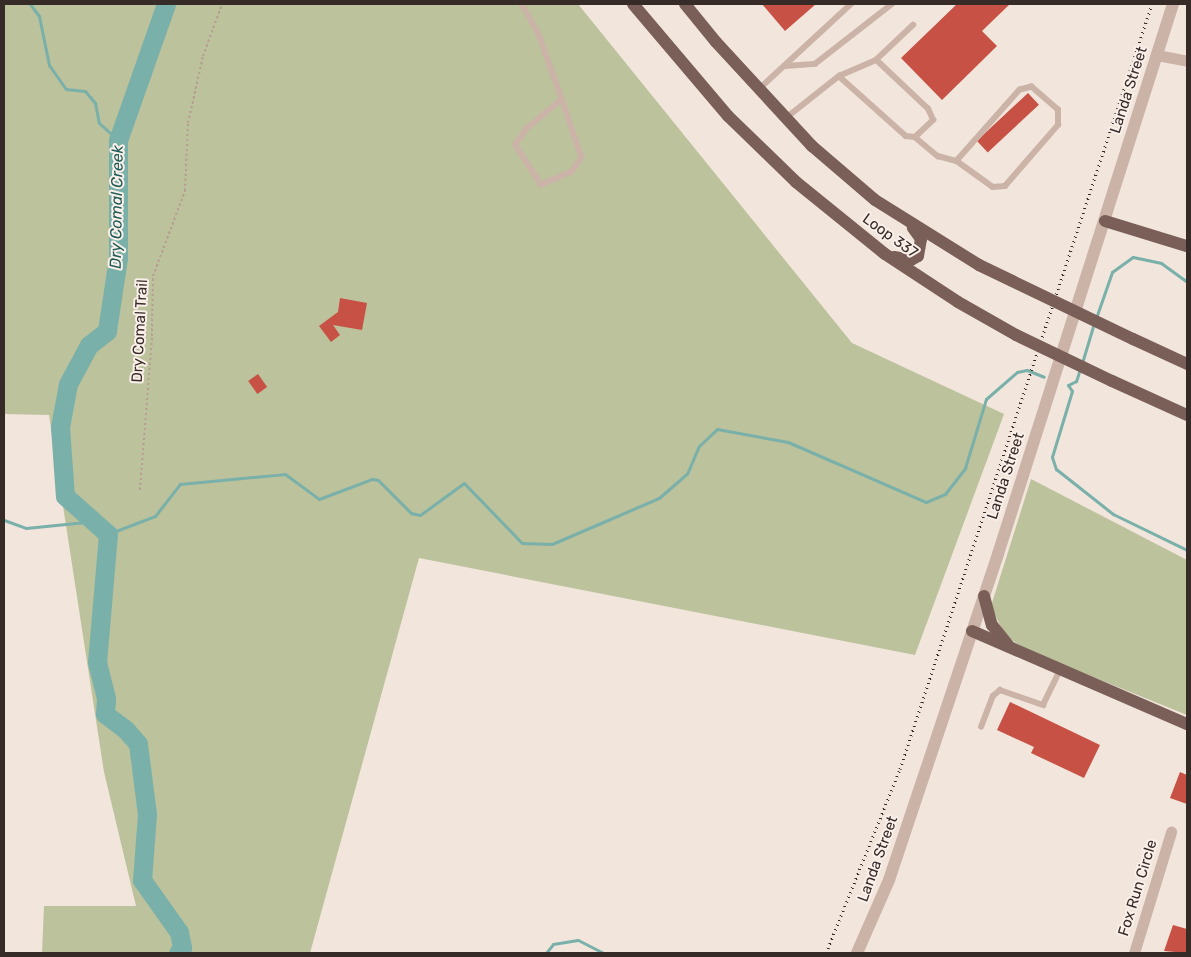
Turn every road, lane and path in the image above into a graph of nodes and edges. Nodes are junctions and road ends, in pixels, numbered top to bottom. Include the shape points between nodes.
1 (222, 4) edge
2 (522, 4) edge
3 (633, 4) edge
4 (685, 4) edge
5 (851, 4) edge
6 (892, 4) edge
7 (1174, 4) edge
8 (913, 25) dead end
9 (1157, 55) junction
10 (876, 60) junction
11 (1187, 61) edge
12 (785, 66) junction
13 (840, 76) junction
14 (759, 89) junction
15 (562, 99) junction
16 (786, 118) junction
17 (915, 137) junction
18 (957, 161) junction
19 (908, 221) junction
20 (1105, 221) junction
21 (1187, 246) edge
22 (879, 250) junction
23 (1187, 364) edge
24 (1187, 416) edge
25 (140, 490) dead end
26 (984, 596) junction
27 (972, 631) junction
28 (1014, 650) junction
29 (1060, 670) junction
30 (1187, 724) edge
31 (981, 727) dead end
32 (1171, 832) dead end
33 (857, 953) edge
34 (1134, 953) edge

1 - 25 path, Dry Comal Trail via 203,56 188,123 185,191 153,276 152,336
2 - 15 lane via 540,36
3 - 22 main road, Loop 337 via 740,129 832,214
4 - 14 main road, Loop 337
5 - 12 lane
6 - 12 lane via 815,64
7 - 9 street, Landa Street
8 - 10 lane
9 - 11 street
9 - 20 street, Landa Street
10 - 13 lane
10 - 17 lane via 928,109 933,120
12 - 14 lane
13 - 16 lane
13 - 17 lane via 906,136
14 - 16 main road, Loop 337
15 - 15 lane via 582,158 572,172 541,185 515,145 527,128
16 - 19 main road, Loop 337 via 812,146 875,200
17 - 18 lane via 938,156
18 - 18 lane via 993,187 1005,186 1058,125 1058,110 1032,87 1020,90
19 - 22 main road via 921,239 918,256 904,260
19 - 23 main road, Loop 337, bridge via 979,265
20 - 21 main road
20 - 26 street, Landa Street
22 - 24 main road, Loop 337, bridge via 958,302 1016,335
26 - 27 street, Landa Street
26 - 28 main road via 992,625
27 - 28 main road
27 - 33 street, Landa Street via 889,880
28 - 29 main road
29 - 30 main road
29 - 31 lane via 1043,705 1000,690 993,696
32 - 34 street, Fox Run Circle

